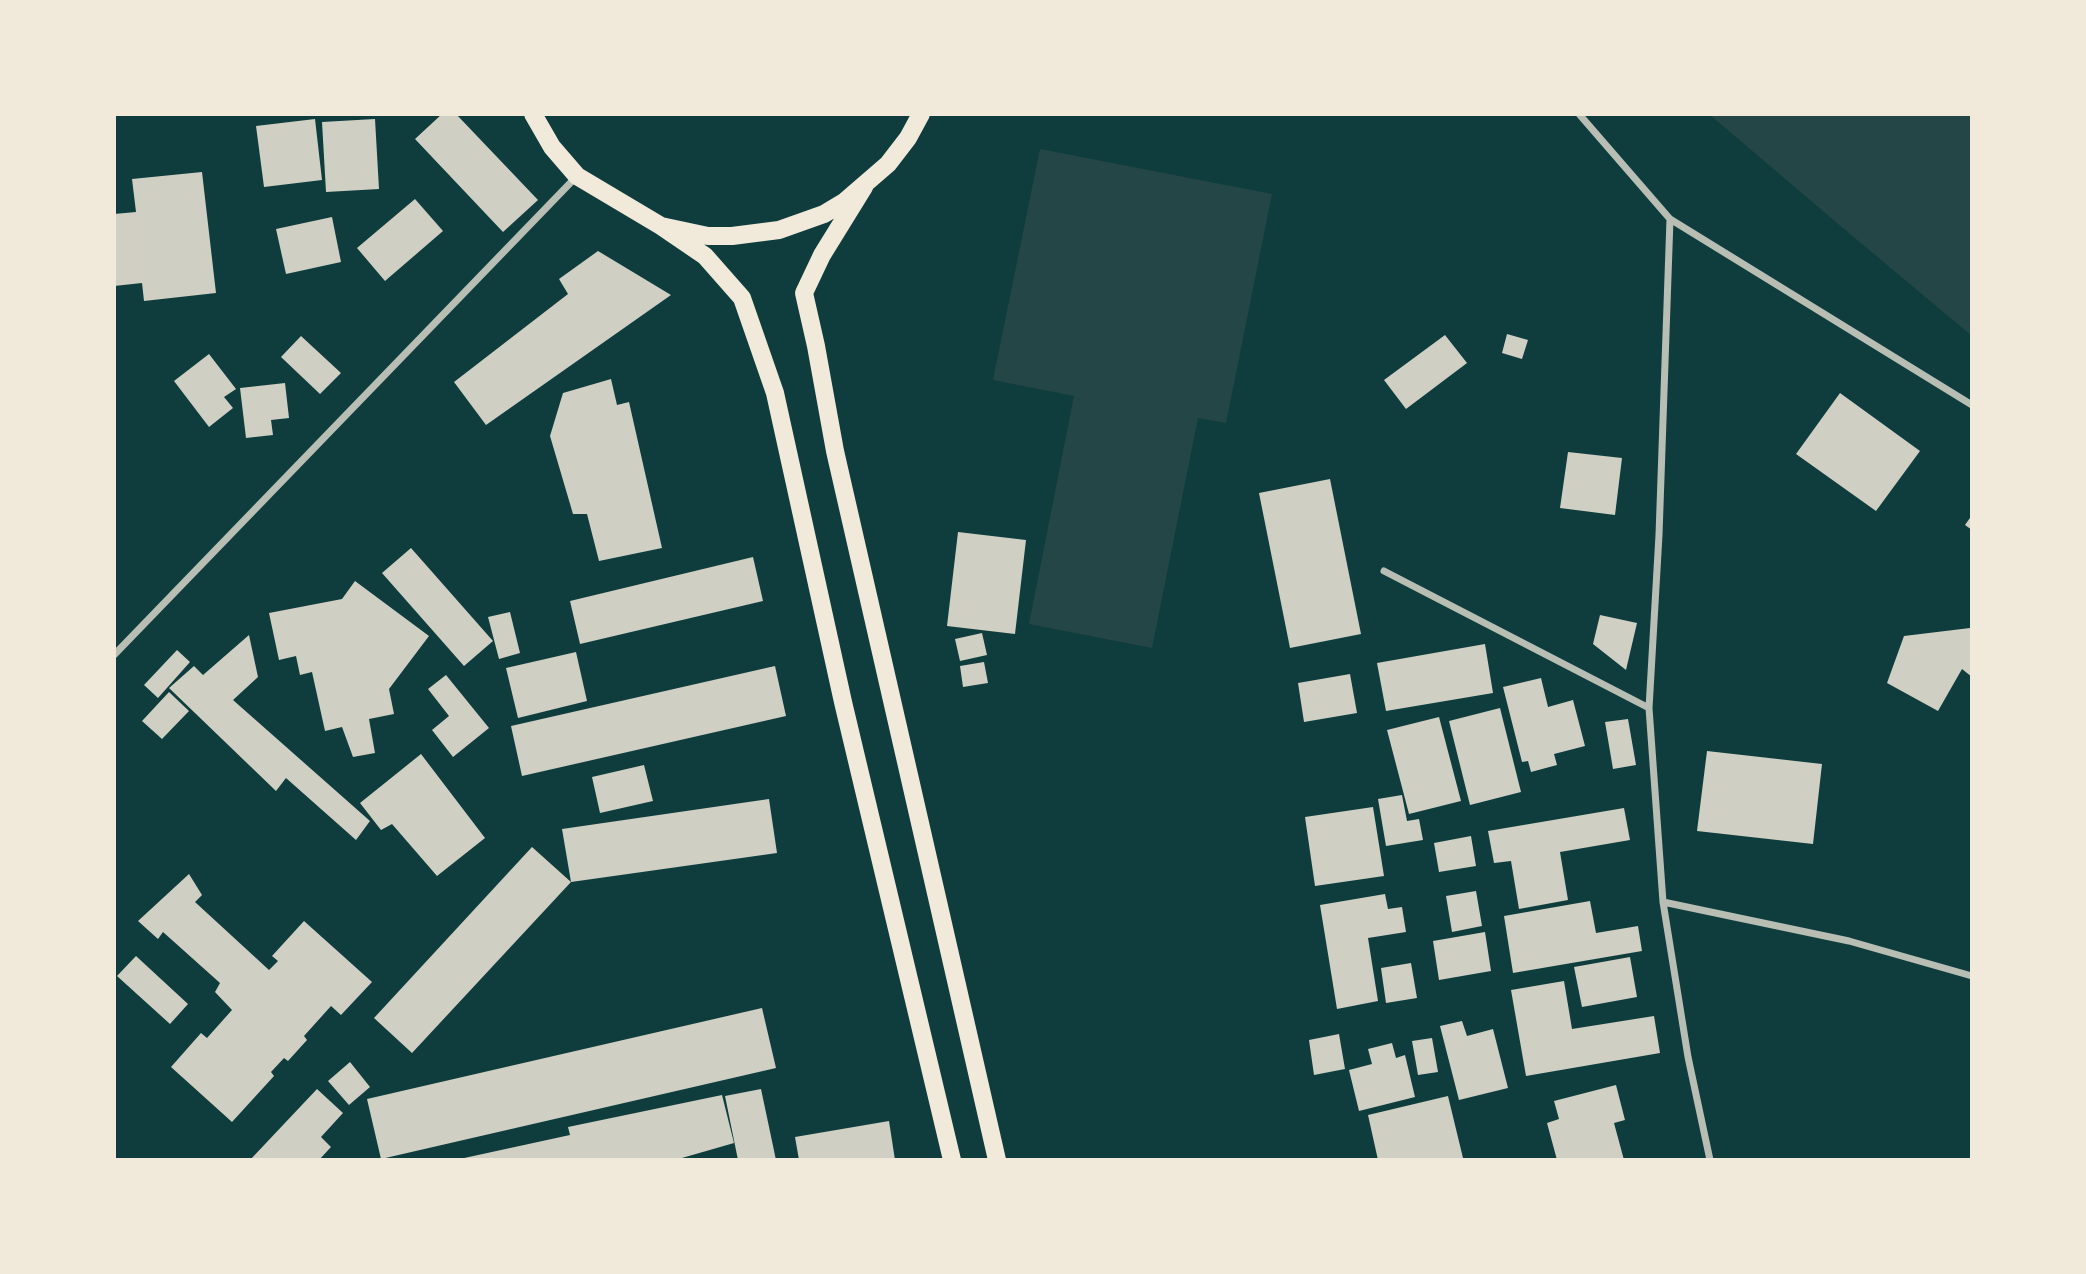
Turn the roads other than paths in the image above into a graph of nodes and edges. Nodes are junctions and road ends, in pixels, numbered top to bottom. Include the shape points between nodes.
1 (533, 114) edge
2 (921, 114) edge
3 (1579, 114) edge
4 (577, 176) junction
5 (864, 187) junction
6 (1670, 219) junction
7 (661, 226) junction
8 (1972, 405) edge
9 (1384, 571) dead end
10 (114, 655) edge
11 (1649, 708) junction
12 (1663, 902) junction
13 (1972, 976) edge
14 (952, 1160) edge
15 (996, 1160) edge
16 (1710, 1160) edge

1 - 4 main road via 552,147
2 - 5 main road via 888,164
3 - 6 street
4 - 7 main road
4 - 10 street
5 - 7 main road via 824,214 755,235 708,236
5 - 15 main road via 804,293 835,451
6 - 8 street
6 - 11 street
7 - 14 main road via 705,256 741,298 775,393
9 - 11 street
11 - 12 street
12 - 13 street via 1849,941
12 - 16 street

